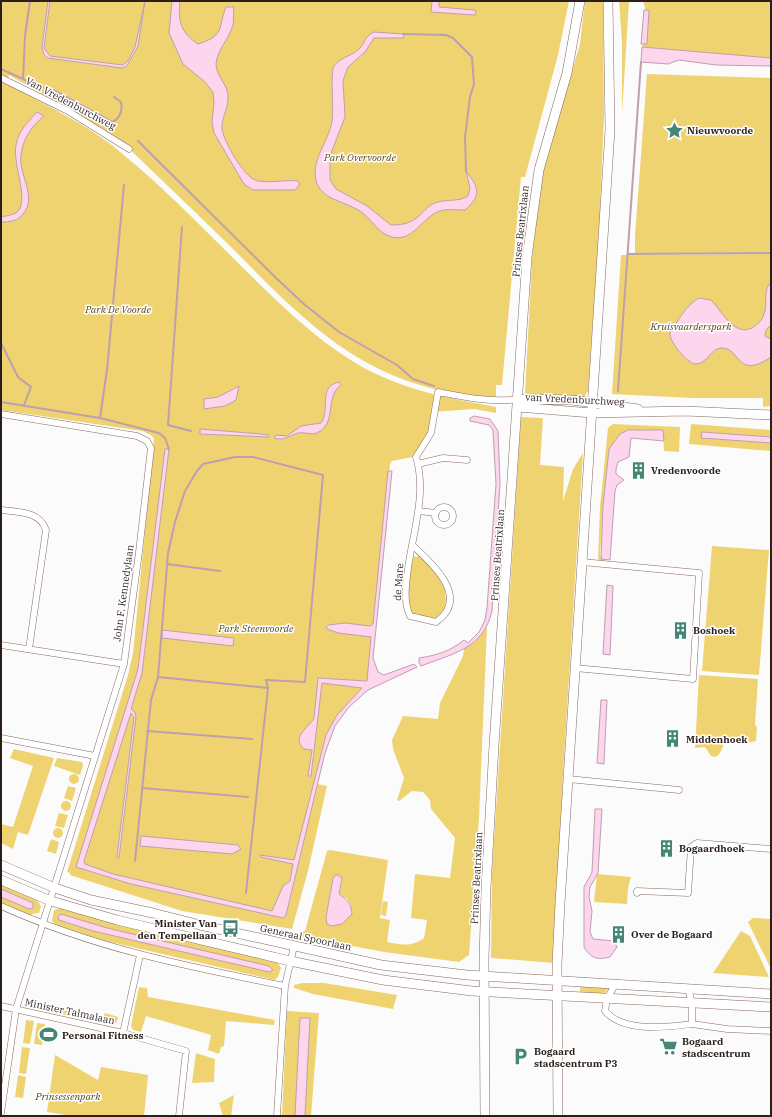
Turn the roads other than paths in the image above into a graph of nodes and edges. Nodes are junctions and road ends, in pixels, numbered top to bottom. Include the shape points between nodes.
1 (580, 1) edge
2 (608, 1) edge
3 (1, 78) edge
4 (129, 149) dead end
5 (438, 392) joint
6 (592, 402) junction
7 (518, 403) junction
8 (646, 411) junction
9 (592, 413) junction
10 (1, 414) edge
11 (771, 416) edge
12 (466, 460) dead end
13 (418, 464) junction
14 (1, 510) edge
15 (419, 511) junction
16 (436, 513) dead end
17 (412, 545) junction
18 (582, 562) junction
19 (1, 645) edge
20 (29, 649) junction
21 (124, 664) junction
22 (575, 668) junction
23 (1, 738) edge
24 (95, 756) junction
25 (568, 779) junction
26 (679, 790) dead end
27 (771, 848) edge
28 (1, 864) edge
29 (1, 880) edge
30 (55, 888) junction
31 (636, 893) dead end
32 (51, 901) junction
33 (1, 906) edge
34 (44, 925) junction
35 (294, 946) junction
36 (140, 955) junction
37 (290, 961) junction
38 (484, 974) junction
39 (558, 981) junction
40 (616, 983) junction
41 (284, 986) junction
42 (688, 988) junction
43 (484, 992) junction
44 (771, 994) edge
45 (558, 996) junction
46 (607, 999) junction
47 (692, 1004) junction
48 (1, 1006) edge
49 (771, 1007) edge
50 (16, 1009) junction
51 (692, 1024) junction
52 (771, 1031) edge
53 (123, 1033) junction
54 (1, 1113) edge
55 (179, 1116) edge
56 (277, 1116) edge
57 (485, 1116) edge
58 (558, 1116) edge

1 - 7 main road, Prinses Beatrixlaan via 567,73 546,140 535,193 527,257
2 - 6 main road via 610,130
3 - 4 street, Van Vredenburchweg via 68,111
5 - 7 street, van Vredenburchweg
5 - 13 street, de Mare via 431,433 416,457
6 - 7 main road, van Vredenburchweg via 564,399
6 - 8 main road, van Vredenburchweg via 629,406
6 - 9 main road
7 - 9 main road, van Vredenburchweg
7 - 38 main road, Prinses Beatrixlaan via 494,746
8 - 9 main road, van Vredenburchweg
8 - 11 main road, van Vredenburchweg
9 - 18 main road
10 - 21 street, John F. Kennedylaan via 137,436 147,441 151,448
12 - 13 street via 443,458
13 - 15 street, de Mare
14 - 20 street via 32,514 44,524 46,530
15 - 16 street
15 - 17 street, de Mare
17 - 17 street, de Mare via 432,562 442,575 448,592 449,606 444,616 436,622 410,616 407,609 407,578
18 - 22 main road
18 - 22 street via 699,573 693,679
19 - 20 street
20 - 21 street
21 - 24 street, John F. Kennedylaan
22 - 25 main road
23 - 24 street
24 - 30 street, John F. Kennedylaan
25 - 26 street
25 - 39 main road
27 - 31 street via 697,843 691,847 688,893
28 - 30 main road, Generaal Spoorlaan
29 - 32 main road
30 - 32 street, John F. Kennedylaan
30 - 35 main road, Generaal Spoorlaan via 91,900
32 - 34 street, John F. Kennedylaan
32 - 37 main road via 117,920
33 - 34 street
34 - 36 street
34 - 50 street, John F. Kennedylaan
35 - 37 street
35 - 38 main road, Generaal Spoorlaan via 382,965 467,975
36 - 41 street
36 - 53 street
37 - 41 street
37 - 43 main road via 383,980
38 - 39 main road, Generaal Spoorlaan
38 - 43 main road, Prinses Beatrixlaan
39 - 40 main road, Generaal Spoorlaan
39 - 45 main road
40 - 42 main road, Generaal Spoorlaan
40 - 46 street
41 - 56 street
42 - 44 main road, Generaal Spoorlaan
42 - 47 street
43 - 45 main road
43 - 57 main road, Prinses Beatrixlaan
45 - 46 main road
45 - 58 main road
46 - 47 main road
46 - 51 street via 606,1011 612,1018 632,1024 659,1027
47 - 49 main road
47 - 51 street
48 - 50 street, Minister Talmalaan
50 - 53 street, Minister Talmalaan
50 - 54 street, John F. Kennedylaan
51 - 52 street via 727,1030
53 - 55 street, Minister Talmalaan via 186,1051

